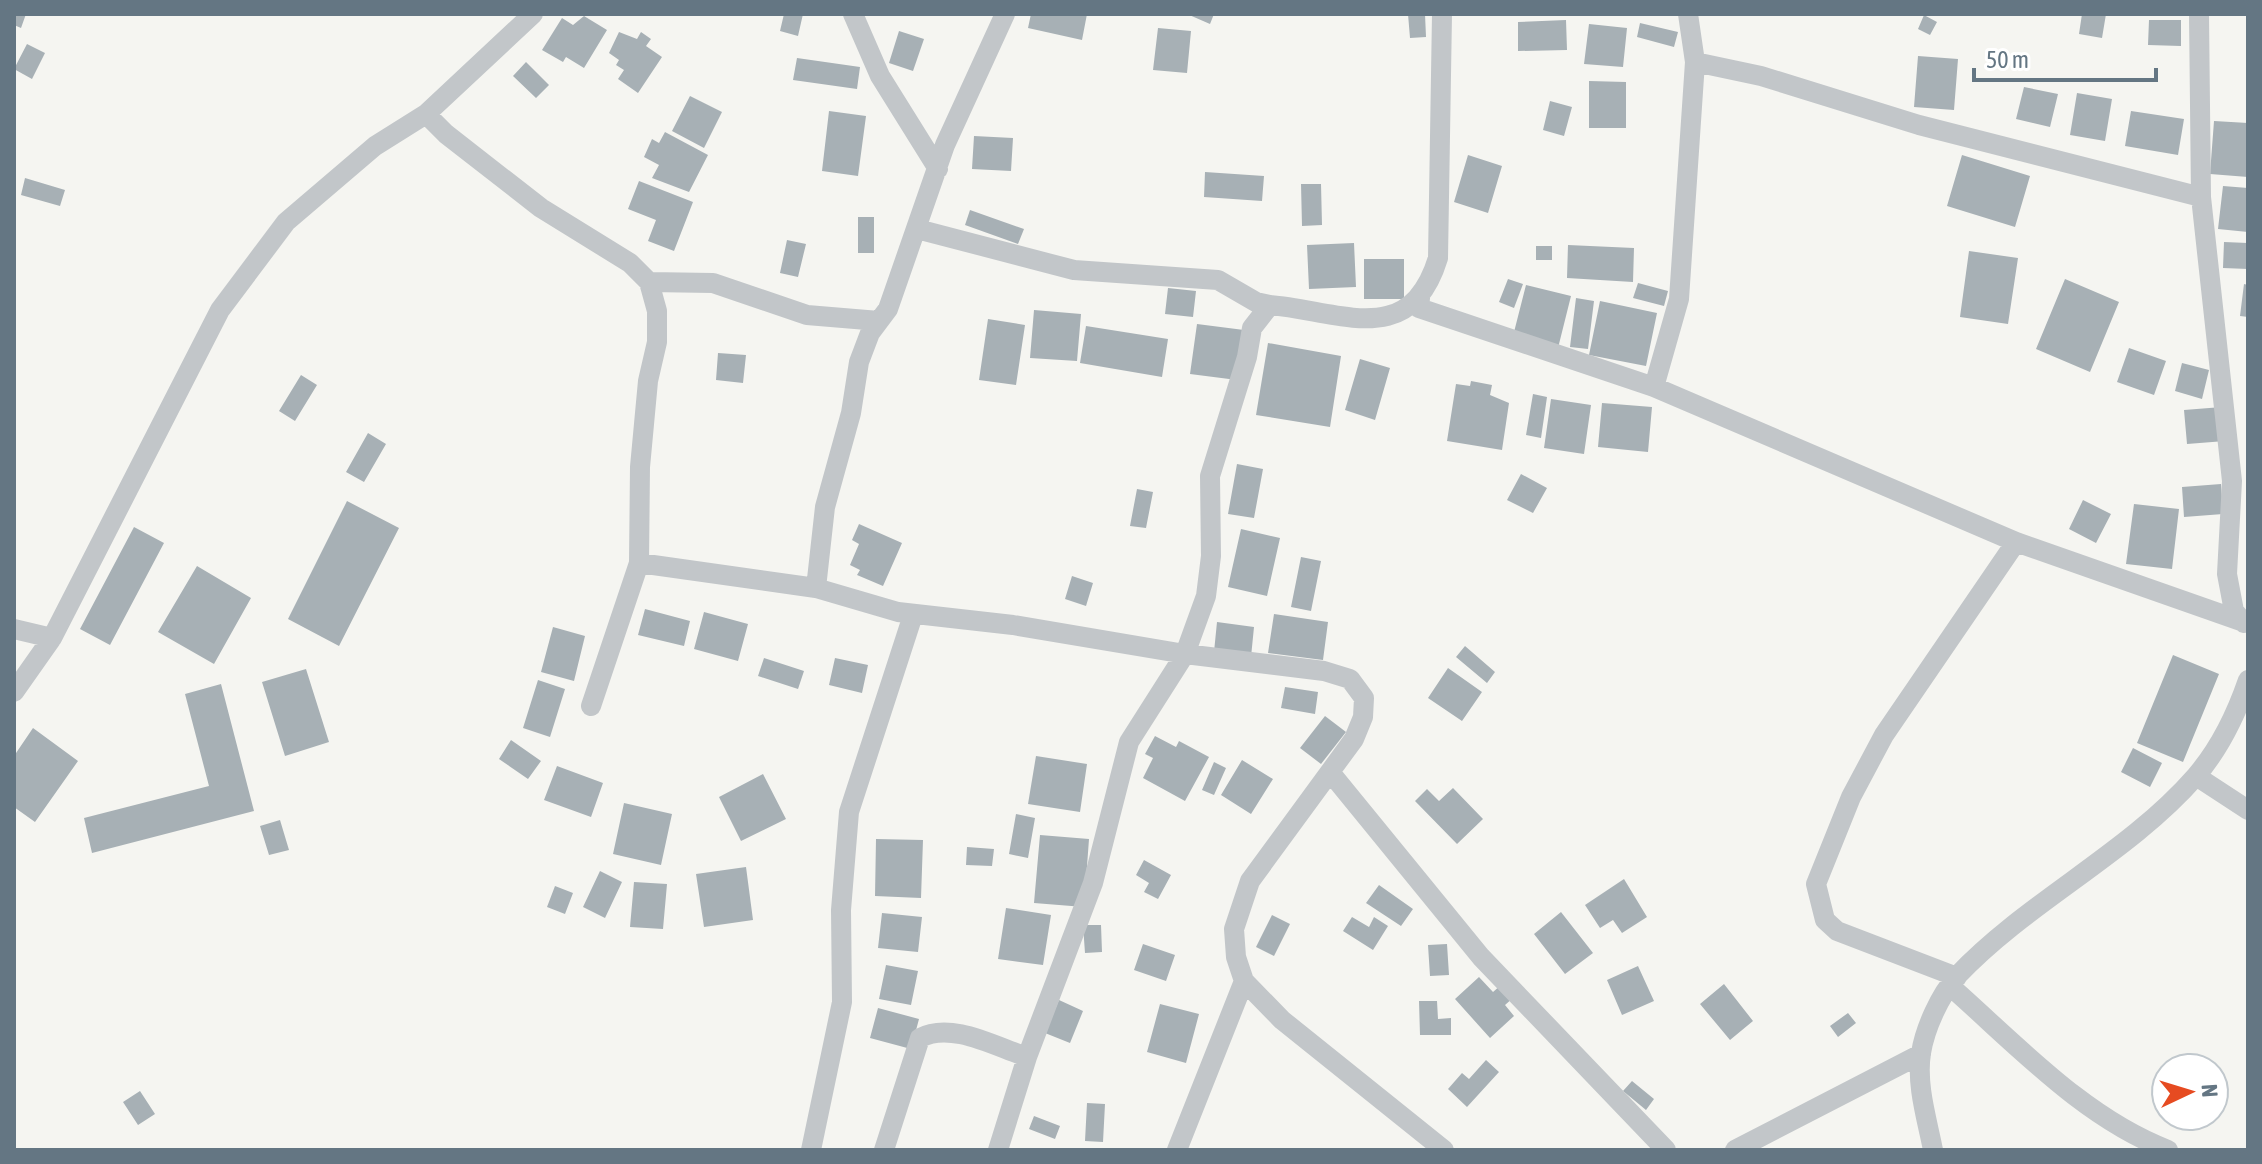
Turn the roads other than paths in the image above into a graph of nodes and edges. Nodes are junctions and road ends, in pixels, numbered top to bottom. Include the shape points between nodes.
1 (533, 14) edge
2 (853, 14) edge
3 (1005, 14) edge
4 (1442, 14) edge
5 (1688, 14) edge
6 (2199, 14) edge
7 (1695, 62) junction
8 (426, 114) junction
9 (938, 169) junction
10 (2201, 197) junction
11 (917, 229) junction
12 (649, 282) junction
13 (1420, 298) junction
14 (1270, 305) junction
15 (879, 321) junction
16 (1654, 387) junction
17 (2016, 542) junction
18 (639, 563) junction
19 (816, 588) junction
20 (913, 615) junction
21 (2244, 623) edge
22 (14, 629) edge
23 (52, 638) junction
24 (1185, 654) junction
25 (2248, 680) edge
26 (14, 692) edge
27 (591, 706) dead end
28 (1330, 772) junction
29 (2196, 776) junction
30 (2248, 810) edge
31 (1244, 981) junction
32 (1954, 981) junction
33 (1921, 1054) junction
34 (1027, 1057) junction
35 (811, 1150) edge
36 (884, 1150) edge
37 (998, 1150) edge
38 (1177, 1150) edge
39 (1444, 1150) edge
40 (1666, 1150) edge
41 (1735, 1150) edge
42 (1933, 1150) edge
43 (2168, 1150) edge

1 - 8 street
2 - 9 street via 880,76
3 - 9 street
4 - 13 street via 1438,258
5 - 7 street
6 - 10 street
7 - 10 street
7 - 16 street via 1679,299
8 - 12 street via 541,208 630,263
8 - 23 street via 375,146 286,222 220,310
9 - 11 street
10 - 21 street via 2232,481 2229,597
11 - 14 street via 1074,270 1218,280
11 - 15 street
12 - 15 street via 713,283 807,315
12 - 18 street via 657,311 657,342 640,467
13 - 14 street via 1402,312 1360,321
13 - 16 street via 1419,308
14 - 24 street via 1252,328 1210,476 1206,596
15 - 19 street via 859,362 825,507
16 - 17 street
17 - 21 street
17 - 32 street via 1884,735 1845,809 1816,884 1825,920 1837,931
18 - 19 street
18 - 27 street
19 - 20 street
20 - 24 street via 1013,625
20 - 35 street via 849,812 841,910 842,1002
22 - 23 street
23 - 26 street
24 - 28 street via 1324,671 1350,679 1364,698 1363,717
24 - 34 street via 1129,742 1093,883
25 - 29 street via 2222,739
28 - 31 street via 1250,881 1234,929
28 - 40 street via 1481,957
29 - 30 street
29 - 32 street
31 - 38 street
31 - 39 street via 1282,1020
32 - 33 street via 1930,1023
32 - 43 street via 2096,1111 2139,1139
33 - 41 street
33 - 42 street via 1921,1090
34 - 36 street via 951,1032 920,1038
34 - 37 street

